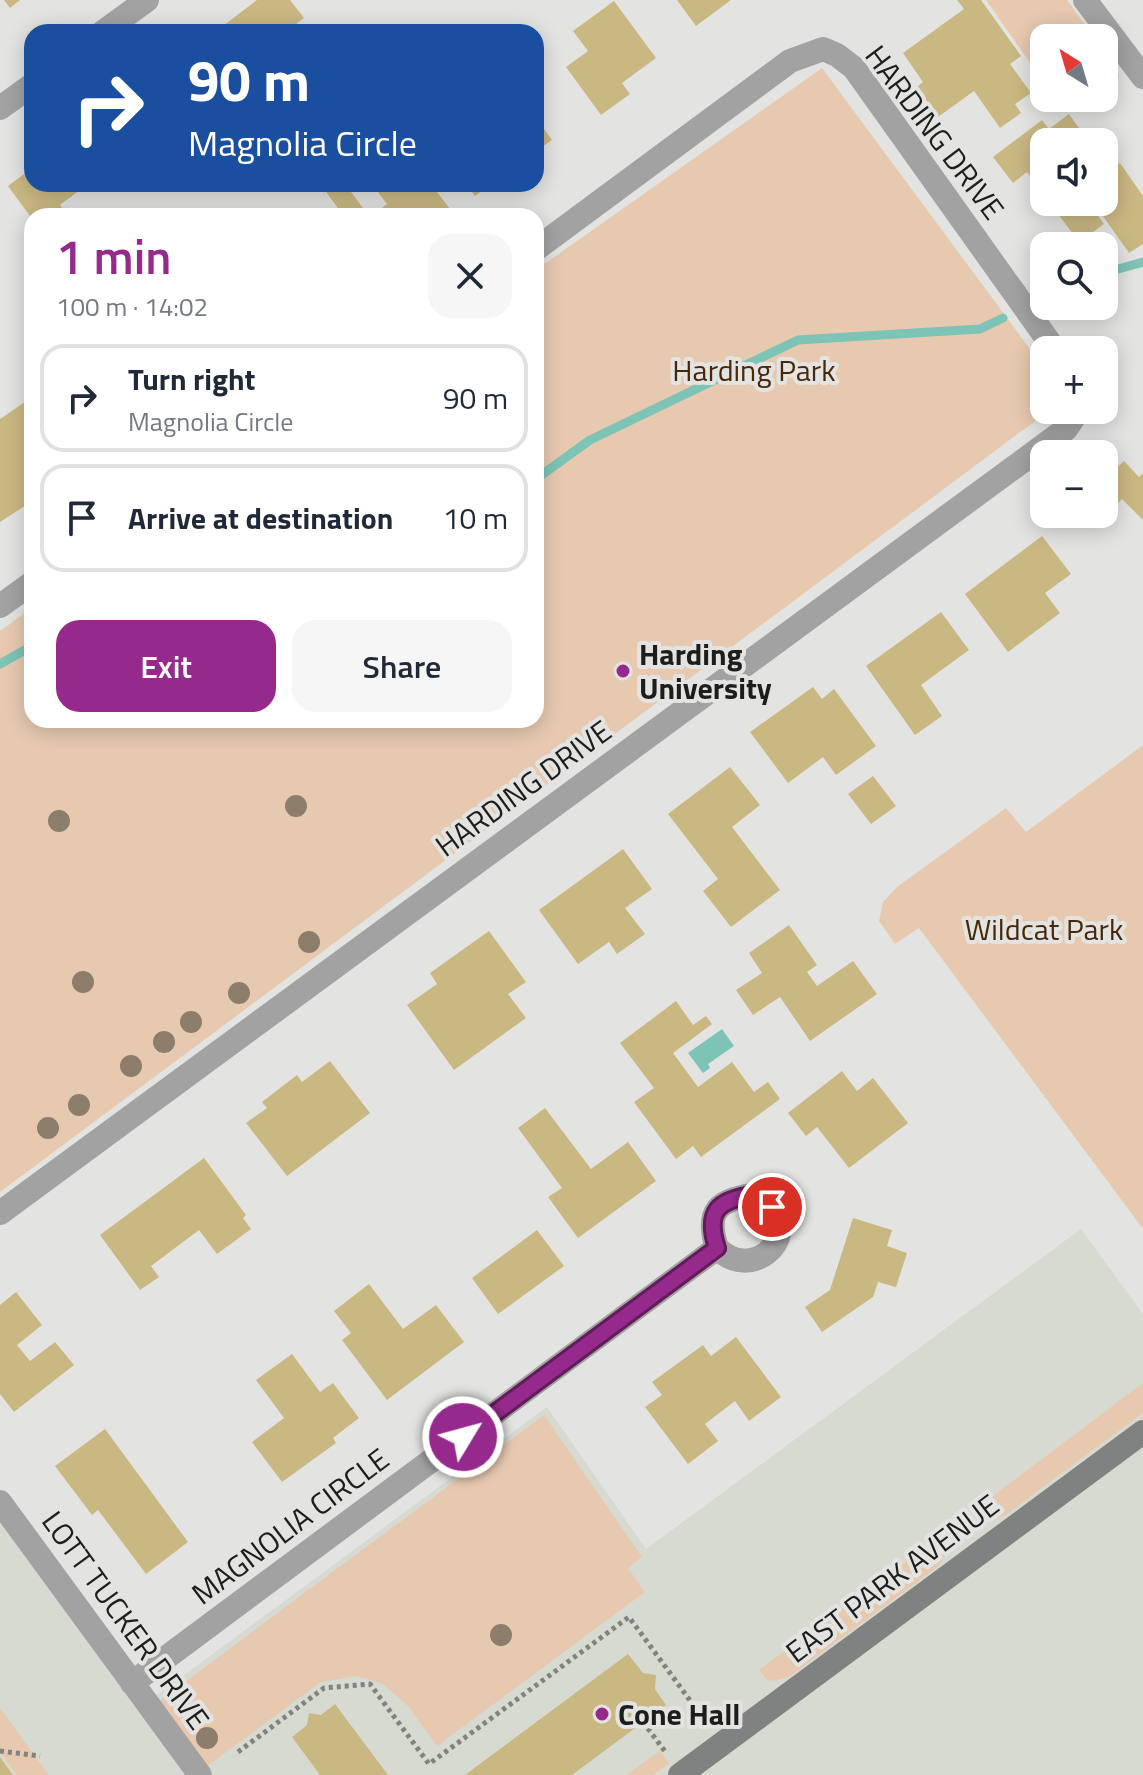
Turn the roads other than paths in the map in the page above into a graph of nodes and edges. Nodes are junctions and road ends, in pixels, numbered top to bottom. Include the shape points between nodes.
1 (147, 0) edge
2 (1085, 0) edge
3 (114, 24) edge
4 (1143, 77) edge
5 (24, 91) edge
6 (0, 108) edge
7 (544, 243) edge
8 (1045, 336) edge
9 (1069, 424) edge
10 (24, 589) edge
11 (0, 606) edge
12 (0, 1213) edge
13 (717, 1248) dead end
14 (1143, 1432) edge
15 (0, 1502) edge
16 (132, 1683) junction
17 (676, 1768) edge
18 (200, 1775) edge

1 - 3 street
2 - 4 street
5 - 6 street
7 - 8 street, HARDING DRIVE via 790,61 823,49 854,68
9 - 12 street, HARDING DRIVE
10 - 11 street
13 - 16 street, MAGNOLIA CIRCLE
14 - 17 street, EAST PARK AVENUE
15 - 16 street, LOTT TUCKER DRIVE
16 - 18 street, LOTT TUCKER DRIVE

